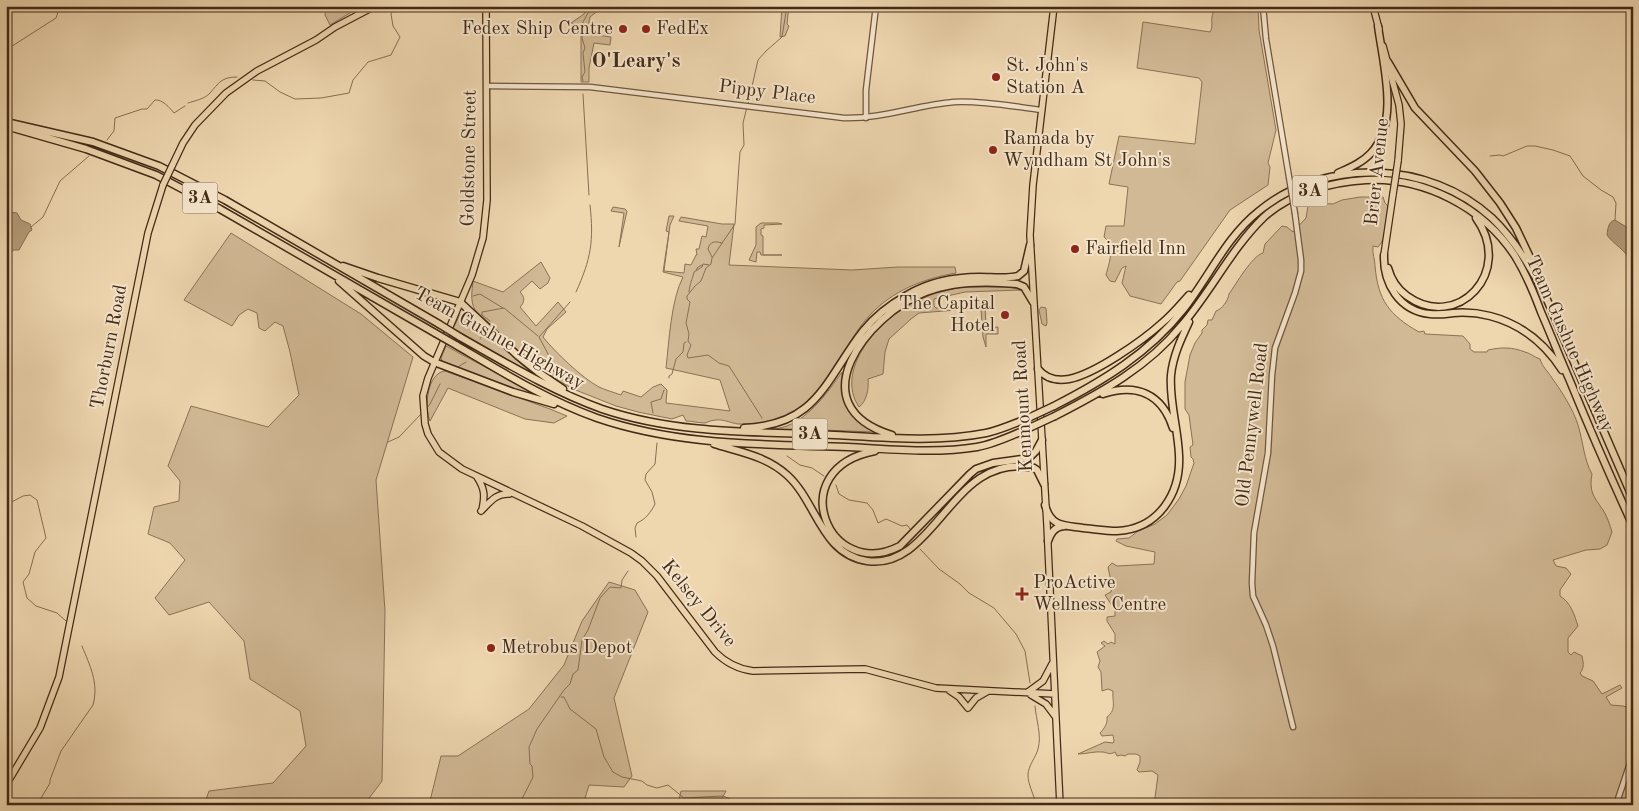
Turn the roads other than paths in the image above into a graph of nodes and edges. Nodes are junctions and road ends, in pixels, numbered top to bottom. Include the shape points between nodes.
1 (375, 6) edge
2 (486, 6) edge
3 (876, 6) edge
4 (1054, 6) edge
5 (1262, 6) edge
6 (1373, 6) edge
7 (1378, 26) junction
8 (1388, 62) junction
9 (487, 86) junction
10 (1042, 110) junction
11 (866, 118) junction
12 (6, 122) edge
13 (6, 128) edge
14 (1322, 179) junction
15 (1469, 210) junction
16 (1030, 245) junction
17 (1384, 254) junction
18 (322, 258) junction
19 (318, 265) junction
20 (1208, 274) junction
21 (1545, 295) junction
22 (460, 302) junction
23 (1033, 302) junction
24 (1197, 307) junction
25 (434, 362) junction
26 (1038, 369) junction
27 (1572, 386) junction
28 (1094, 396) junction
29 (585, 403) junction
30 (576, 410) junction
31 (713, 431) junction
32 (908, 438) junction
33 (1042, 440) junction
34 (701, 441) junction
35 (1178, 445) junction
36 (886, 449) junction
37 (475, 475) junction
38 (1044, 484) junction
39 (514, 494) junction
40 (1633, 499) edge
41 (1046, 505) junction
42 (1072, 526) junction
43 (1633, 526) edge
44 (1048, 541) junction
45 (1053, 659) junction
46 (946, 689) junction
47 (989, 691) junction
48 (1026, 693) junction
49 (1055, 694) junction
50 (1056, 720) junction
51 (1293, 727) dead end
52 (1633, 754) edge
53 (6, 785) edge
54 (1060, 805) edge
55 (1616, 805) edge

1 - 53 main road, Thorburn Road, bridge via 274,61 232,88 195,125 172,166 148,233 59,677 36,737
2 - 9 main road, Goldstone Street
3 - 11 street
4 - 10 main road, Kenmount Road
5 - 51 street, Old Pennywell Road, bridge via 1301,260 1300,276 1275,348 1268,453 1254,533 1252,574 1253,596 1273,646
6 - 7 main road, Brier Avenue
7 - 8 main road, Brier Avenue
7 - 14 highway via 1388,106 1380,141 1357,165
8 - 17 main road, Brier Avenue, bridge via 1401,124
8 - 21 highway via 1415,108 1475,171 1508,214
9 - 11 street, Pippy Place via 590,87
9 - 22 main road, Goldstone Street via 483,238 476,265
10 - 11 street, Pippy Place via 956,102
10 - 16 main road, Kenmount Road
12 - 18 highway, Team Gushue Highway / 3A via 93,142 159,166 225,200
13 - 19 highway, Team Gushue Highway / 3A via 86,149 156,175
14 - 20 highway, Team Gushue Highway / 3A via 1295,188 1258,211 1234,237
14 - 21 highway, Team Gushue Highway / 3A via 1362,173 1400,175 1432,182 1457,194 1490,216 1509,236
15 - 17 highway via 1485,233 1490,254 1484,278 1467,298 1451,305 1434,307 1412,300 1395,284
15 - 24 highway, Team Gushue Highway / 3A via 1425,188 1383,180 1317,188 1280,206 1253,229
15 - 27 highway, Team Gushue Highway / 3A via 1497,234 1516,257
16 - 23 main road, Kenmount Road
16 - 31 highway via 1024,271 1018,276 962,277 937,282 892,304 863,331 820,395 790,418 757,428
17 - 27 highway via 1388,283 1406,305 1427,314 1472,313 1511,324 1530,335 1548,352
18 - 22 highway
18 - 29 highway, Team Gushue Highway / 3A, bridge via 460,337
19 - 25 highway
19 - 30 highway, Team Gushue Highway / 3A, bridge via 531,388
20 - 26 highway via 1162,324 1127,350 1071,379 1048,378
20 - 32 highway, Team Gushue Highway / 3A, bridge via 1172,324 1152,344 1105,378 1054,406 998,430 976,435
21 - 40 highway, Team Gushue Highway / 3A
22 - 25 main road, Goldstone Street
22 - 29 highway via 538,372
23 - 26 main road, Kenmount Road
23 - 32 highway via 1024,288 1017,284 958,284 910,300 872,330 847,370 847,400 854,413 872,428
24 - 28 highway, Team Gushue Highway / 3A via 1141,366
24 - 35 highway via 1179,342 1171,376
25 - 30 highway via 513,392
25 - 37 main road, Kelsey Drive via 423,396 424,424 439,452
26 - 33 main road, Kenmount Road
27 - 43 highway, Team Gushue Highway / 3A
28 - 35 highway via 1126,389 1146,393 1168,414
28 - 36 highway, Team Gushue Highway / 3A, bridge via 1027,429 978,446 940,450
29 - 31 highway, Team Gushue Highway / 3A via 639,419
30 - 34 highway, Team Gushue Highway / 3A via 638,430
31 - 32 highway, Team Gushue Highway / 3A
33 - 36 highway via 1029,458 993,462 970,474 900,546 890,551 868,553 846,546 833,532 824,516 823,492 842,463 854,456
33 - 38 main road, Kenmount Road
34 - 36 highway, Team Gushue Highway / 3A
34 - 38 highway via 758,456 780,468 800,490 834,544 847,555 868,561 892,559 912,548 973,482 992,471 1034,468
35 - 42 highway via 1178,482 1171,498 1155,516 1135,528 1118,531
37 - 39 main road, Kelsey Drive
37 - 39 main road via 485,492 482,511 498,495
38 - 41 main road, Kenmount Road
39 - 46 main road, Kelsey Drive via 632,553 657,576 715,652 732,666 753,671 865,669
41 - 42 highway via 1053,520
41 - 44 main road, Kenmount Road
42 - 44 highway via 1056,528
44 - 45 main road, Kenmount Road
45 - 48 main road via 1043,681
45 - 49 main road, Kenmount Road
46 - 47 main road, Kelsey Drive
46 - 47 main road via 968,708 976,698
47 - 48 main road, Kelsey Drive
48 - 49 main road, Kelsey Drive
48 - 50 main road via 1046,704
49 - 50 main road, Kenmount Road
50 - 54 main road, Kenmount Road
52 - 55 street

